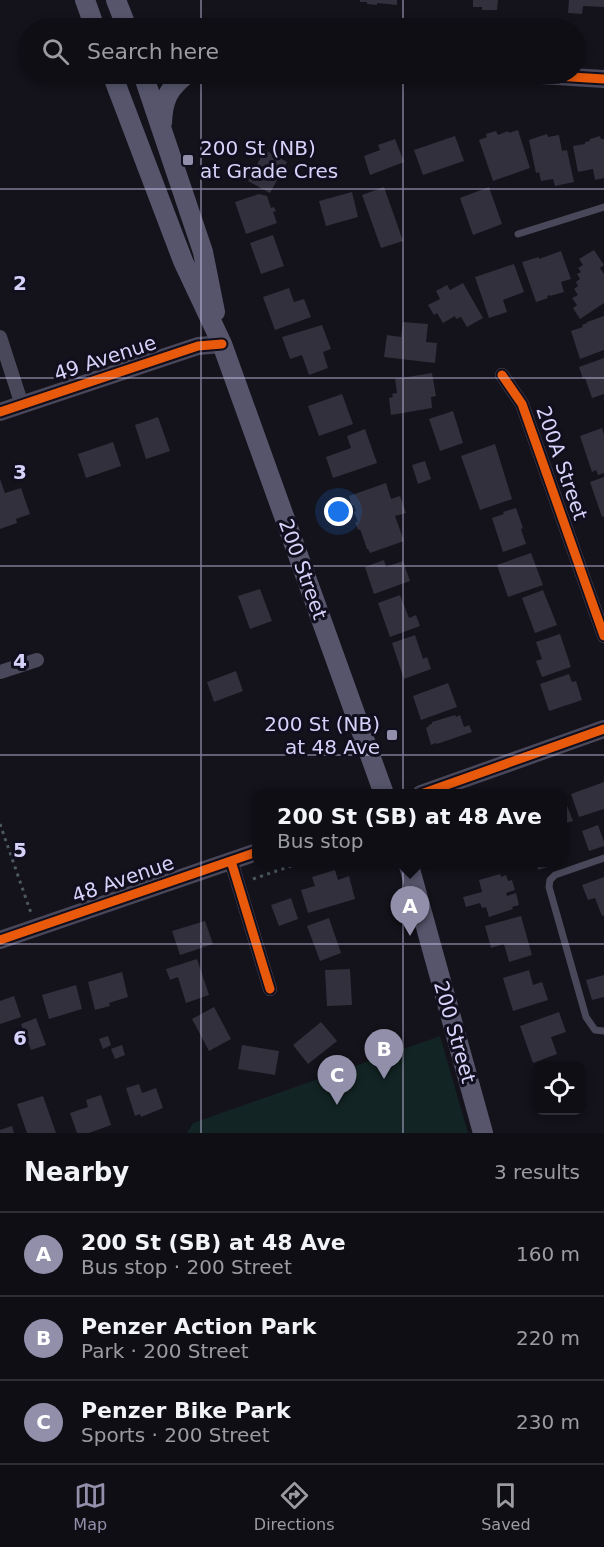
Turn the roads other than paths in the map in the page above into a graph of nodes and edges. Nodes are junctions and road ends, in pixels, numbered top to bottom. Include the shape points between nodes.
1 (85, 0) edge
2 (116, 0) edge
3 (91, 18) edge
4 (123, 18) edge
5 (586, 78) edge
6 (604, 79) edge
7 (116, 84) edge
8 (147, 84) edge
9 (175, 84) edge
10 (162, 126) junction
11 (604, 207) edge
12 (518, 234) dead end
13 (0, 337) edge
14 (222, 344) junction
15 (502, 375) dead end
16 (22, 405) junction
17 (0, 412) edge
18 (604, 636) edge
19 (37, 660) dead end
20 (0, 672) edge
21 (604, 729) edge
22 (382, 789) edge
23 (435, 789) edge
24 (252, 854) edge
25 (604, 858) edge
26 (231, 861) junction
27 (409, 867) edge
28 (0, 940) edge
29 (270, 989) dead end
30 (604, 1031) edge
31 (483, 1133) edge

1 - 3 main road
2 - 4 main road
5 - 6 street
7 - 14 main road, 200 Street via 183,261
8 - 10 main road, 200 Street
9 - 10 main road via 163,105
10 - 14 main road, 200 Street via 202,252
11 - 12 lane
13 - 16 street
14 - 16 street, 49 Avenue via 198,346
14 - 22 main road, 200 Street
15 - 18 street, 200A Street via 522,404
16 - 17 street, 49 Avenue
19 - 20 street
21 - 23 street
24 - 26 street, 48 Avenue
25 - 30 lane via 555,875 549,888 586,1017 596,1030
26 - 28 street, 48 Avenue
26 - 29 street
27 - 31 main road, 200 Street

